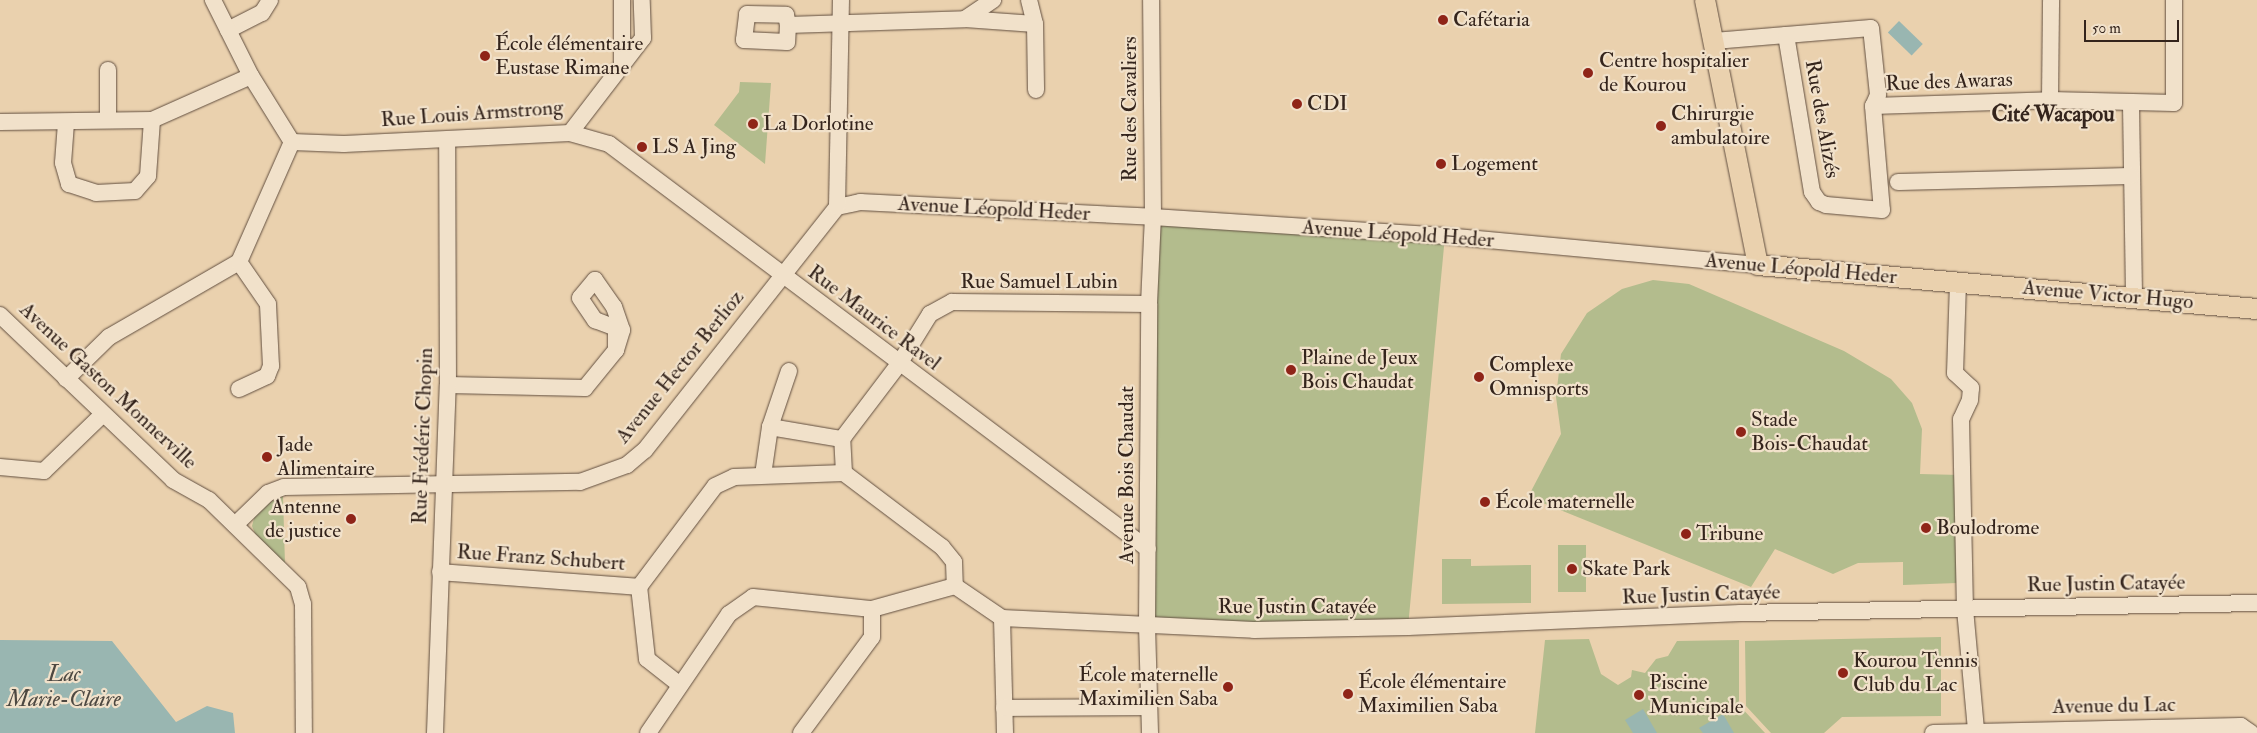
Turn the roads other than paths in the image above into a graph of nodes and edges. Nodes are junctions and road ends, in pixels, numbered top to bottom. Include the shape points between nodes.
1 (213, 0) edge
2 (270, 0) edge
3 (622, 0) edge
4 (642, 0) edge
5 (841, 0) edge
6 (993, 0) edge
7 (1029, 0) edge
8 (1151, 0) edge
9 (1705, 0) edge
10 (2051, 0) edge
11 (2174, 0) edge
12 (965, 19) junction
13 (1035, 24) junction
14 (788, 25) dead end
15 (840, 25) junction
16 (228, 30) junction
17 (1786, 35) junction
18 (1714, 41) junction
19 (622, 65) junction
20 (108, 70) dead end
21 (251, 76) junction
22 (1036, 90) dead end
23 (2050, 100) junction
24 (2130, 104) junction
25 (1873, 106) junction
26 (108, 119) junction
27 (152, 120) junction
28 (0, 122) edge
29 (66, 123) junction
30 (570, 133) junction
31 (447, 140) junction
32 (292, 142) junction
33 (2131, 176) junction
34 (1898, 182) dead end
35 (837, 207) junction
36 (1153, 217) junction
37 (239, 262) junction
38 (1758, 265) junction
39 (780, 275) junction
40 (1958, 283) junction
41 (2134, 296) junction
42 (1149, 304) junction
43 (2257, 309) edge
44 (1, 319) edge
45 (616, 350) dead end
46 (899, 364) junction
47 (789, 371) dead end
48 (66, 379) junction
49 (448, 385) junction
50 (239, 389) dead end
51 (102, 415) junction
52 (770, 427) junction
53 (842, 438) junction
54 (0, 467) edge
55 (844, 473) junction
56 (763, 475) junction
57 (443, 483) junction
58 (236, 525) junction
59 (1148, 549) junction
60 (440, 572) junction
61 (955, 586) junction
62 (639, 587) junction
63 (2257, 603) edge
64 (872, 609) junction
65 (1965, 609) junction
66 (1002, 618) junction
67 (1147, 626) junction
68 (680, 685) junction
69 (1149, 707) junction
70 (1004, 708) junction
71 (1976, 730) junction
72 (304, 733) edge
73 (435, 733) edge
74 (648, 733) edge
75 (801, 733) edge
76 (1005, 733) edge
77 (1150, 733) edge
78 (1933, 733) edge
79 (2251, 733) edge

1 - 16 street
2 - 16 street via 262,13
3 - 19 street
4 - 19 street, Rue Louis Armstrong via 643,38
5 - 15 street
6 - 12 street
7 - 13 street
8 - 36 street, Rue des Cavaliers
9 - 18 main road
10 - 23 street
11 - 24 street, Rue des Awaras via 2174,103
12 - 13 street
12 - 15 street
13 - 22 street
14 - 15 street
15 - 35 street
16 - 21 street
17 - 18 street, Rue des Alizés
17 - 25 street, Rue des Awaras via 1871,28 1878,95
17 - 25 street, Rue des Alizés via 1812,192 1818,202 1826,206 1882,210
18 - 38 main road
19 - 30 street, Rue Louis Armstrong
20 - 26 street
21 - 27 street
21 - 32 street
23 - 24 street, Rue des Awaras
23 - 25 street, Rue des Awaras
24 - 33 street
26 - 27 street
26 - 29 street
27 - 29 street via 148,176 136,191 96,193 69,184 64,163
28 - 29 street
30 - 31 street, Rue Louis Armstrong
30 - 39 street, Rue Maurice Ravel via 610,144
31 - 32 street, Rue Louis Armstrong
31 - 49 street, Rue Frédéric Chopin
32 - 37 street
33 - 34 street
33 - 41 street
35 - 36 street, Avenue Léopold Heder via 860,202
35 - 39 street, Avenue Hector Berlioz
36 - 38 street, Avenue Léopold Heder via 1453,237
36 - 42 street, Avenue Bois Chaudat
37 - 48 street via 109,338
37 - 50 street via 268,304 271,366 267,376
38 - 40 main road, Avenue Léopold Heder
39 - 46 street, Rue Maurice Ravel
39 - 57 street, Avenue Hector Berlioz via 645,450 627,465 580,482
40 - 41 main road, Avenue Victor Hugo
40 - 65 street via 1955,372 1971,388 1970,400 1961,419
41 - 43 main road, Avenue Victor Hugo
42 - 46 street, Rue Samuel Lubin via 952,302 930,314
42 - 59 street, Avenue Bois Chaudat
44 - 48 street, Avenue Gaston Monnerville
45 - 49 street via 585,388
46 - 53 street, Rue Samuel Lubin
46 - 59 street, Rue Maurice Ravel
47 - 52 street
48 - 51 street, Avenue Gaston Monnerville
49 - 57 street, Rue Frédéric Chopin
51 - 54 street via 44,471
51 - 58 street, Avenue Gaston Monnerville via 173,480 209,500
52 - 53 street
52 - 56 street
53 - 55 street
55 - 56 street
55 - 61 street via 942,547 954,562
56 - 62 street via 734,477 715,486
57 - 58 street, Avenue Hector Berlioz via 284,487 268,493
57 - 60 street, Rue Frédéric Chopin
58 - 72 street, Avenue Gaston Monnerville via 298,587 303,604
59 - 67 street, Avenue Bois Chaudat
60 - 62 street, Rue Franz Schubert
60 - 73 street, Rue Frédéric Chopin
61 - 64 street
61 - 66 street
62 - 68 street via 647,659
63 - 65 street, Rue Justin Catayée
64 - 68 street via 753,597 728,614
64 - 75 street via 872,637
65 - 67 street, Rue Justin Catayée via 1741,613 1366,629 1254,630
65 - 71 street
66 - 67 street, Rue Justin Catayée
66 - 70 street
67 - 69 street, Avenue Bois Chaudat
68 - 74 street
69 - 70 street
69 - 77 street, Avenue Bois Chaudat
70 - 76 street
71 - 78 street, Avenue du Lac
71 - 79 street, Avenue du Lac via 2241,726

